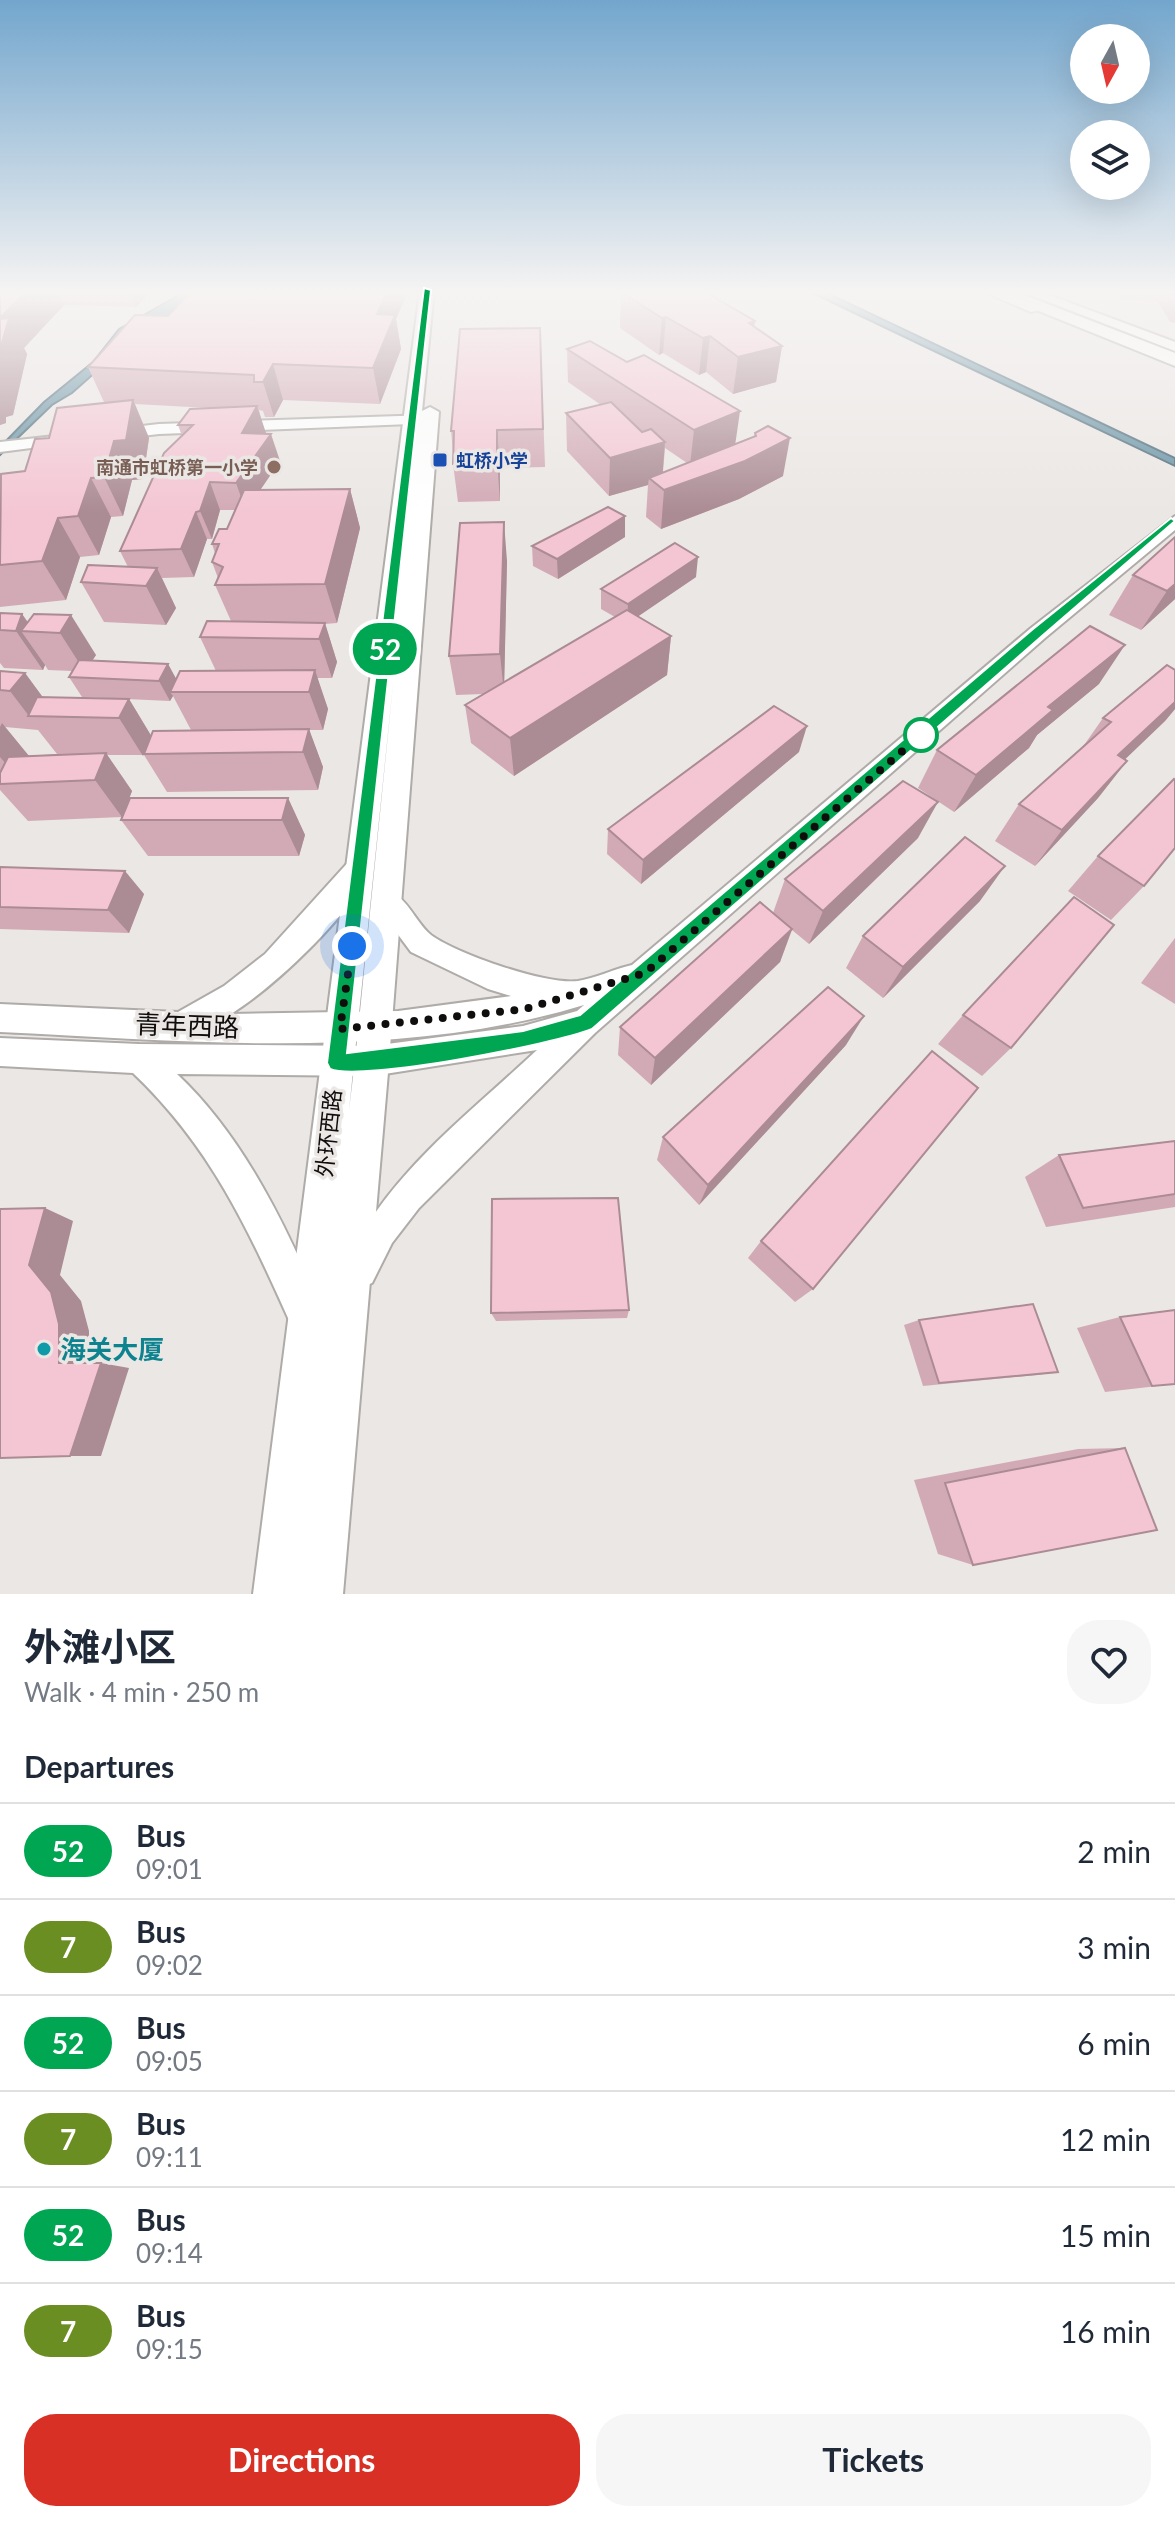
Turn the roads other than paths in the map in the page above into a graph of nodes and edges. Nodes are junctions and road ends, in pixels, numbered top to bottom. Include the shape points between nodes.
1 (424, 364) edge
2 (430, 364) edge
3 (421, 420) junction
4 (104, 436) edge
5 (77, 439) edge
6 (0, 447) edge
7 (1175, 521) edge
8 (361, 866) junction
9 (386, 901) junction
10 (582, 1009) junction
11 (0, 1018) edge
12 (183, 1025) junction
13 (356, 1045) junction
14 (0, 1052) edge
15 (139, 1059) junction
16 (348, 1295) junction
17 (309, 1323) junction
18 (277, 1594) edge
19 (319, 1594) edge

1 - 3 main road, 外环西路
2 - 3 main road, 外环西路
3 - 4 main road via 159,429
3 - 8 main road, 外环西路
3 - 9 main road, 外环西路
5 - 6 main road
7 - 10 main road via 645,973
8 - 12 main road via 312,928 277,961 240,992
8 - 13 main road, 外环西路
9 - 10 main road via 421,943 498,980
9 - 13 main road, 外环西路
10 - 13 main road via 523,1040
10 - 16 main road via 407,1196 380,1231
11 - 12 main road, 青年西路
12 - 13 main road, 青年西路
13 - 15 main road, 青年西路
13 - 16 main road, 外环西路
13 - 17 main road, 外环西路
14 - 15 main road, 青年西路
15 - 17 main road via 184,1102 236,1177
16 - 19 main road, 外环西路
17 - 18 main road, 外环西路

